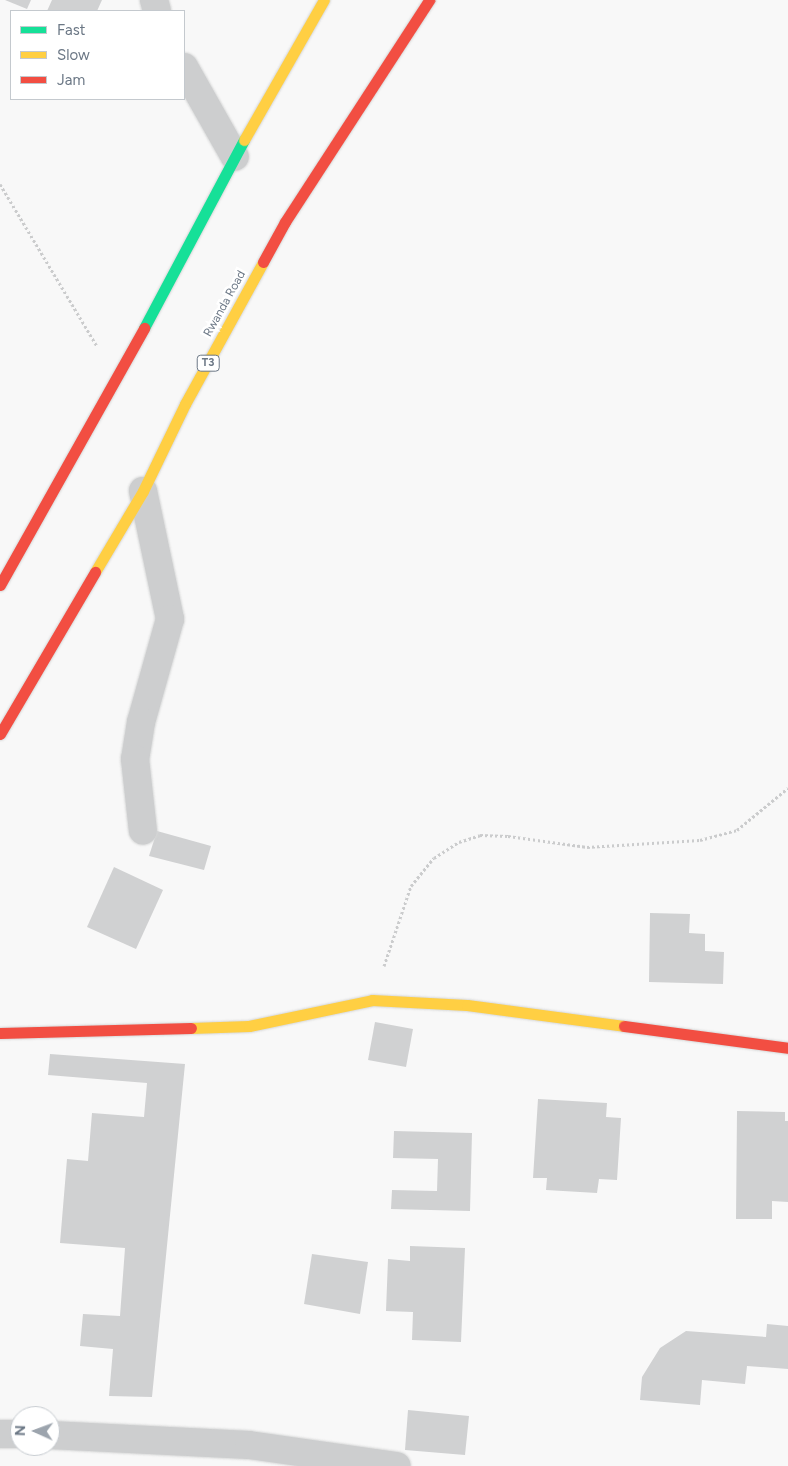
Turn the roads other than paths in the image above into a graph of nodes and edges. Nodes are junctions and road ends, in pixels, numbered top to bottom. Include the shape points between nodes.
1 (324, 0) edge
2 (429, 0) edge
3 (185, 69) edge
4 (235, 157) junction
5 (143, 491) junction
6 (0, 585) edge
7 (0, 734) edge
8 (143, 830) dead end
9 (0, 1033) edge
10 (788, 1048) edge
11 (60, 1436) edge
12 (397, 1466) edge

1 - 4 main road
2 - 5 main road, Rwanda Road / T3 via 285,222 185,404
3 - 4 street
4 - 6 main road via 117,380
5 - 7 main road, Rwanda Road / T3
5 - 8 street via 170,619 141,722 135,758
9 - 10 main road via 249,1026 372,1000 477,1006
11 - 12 street via 249,1445

